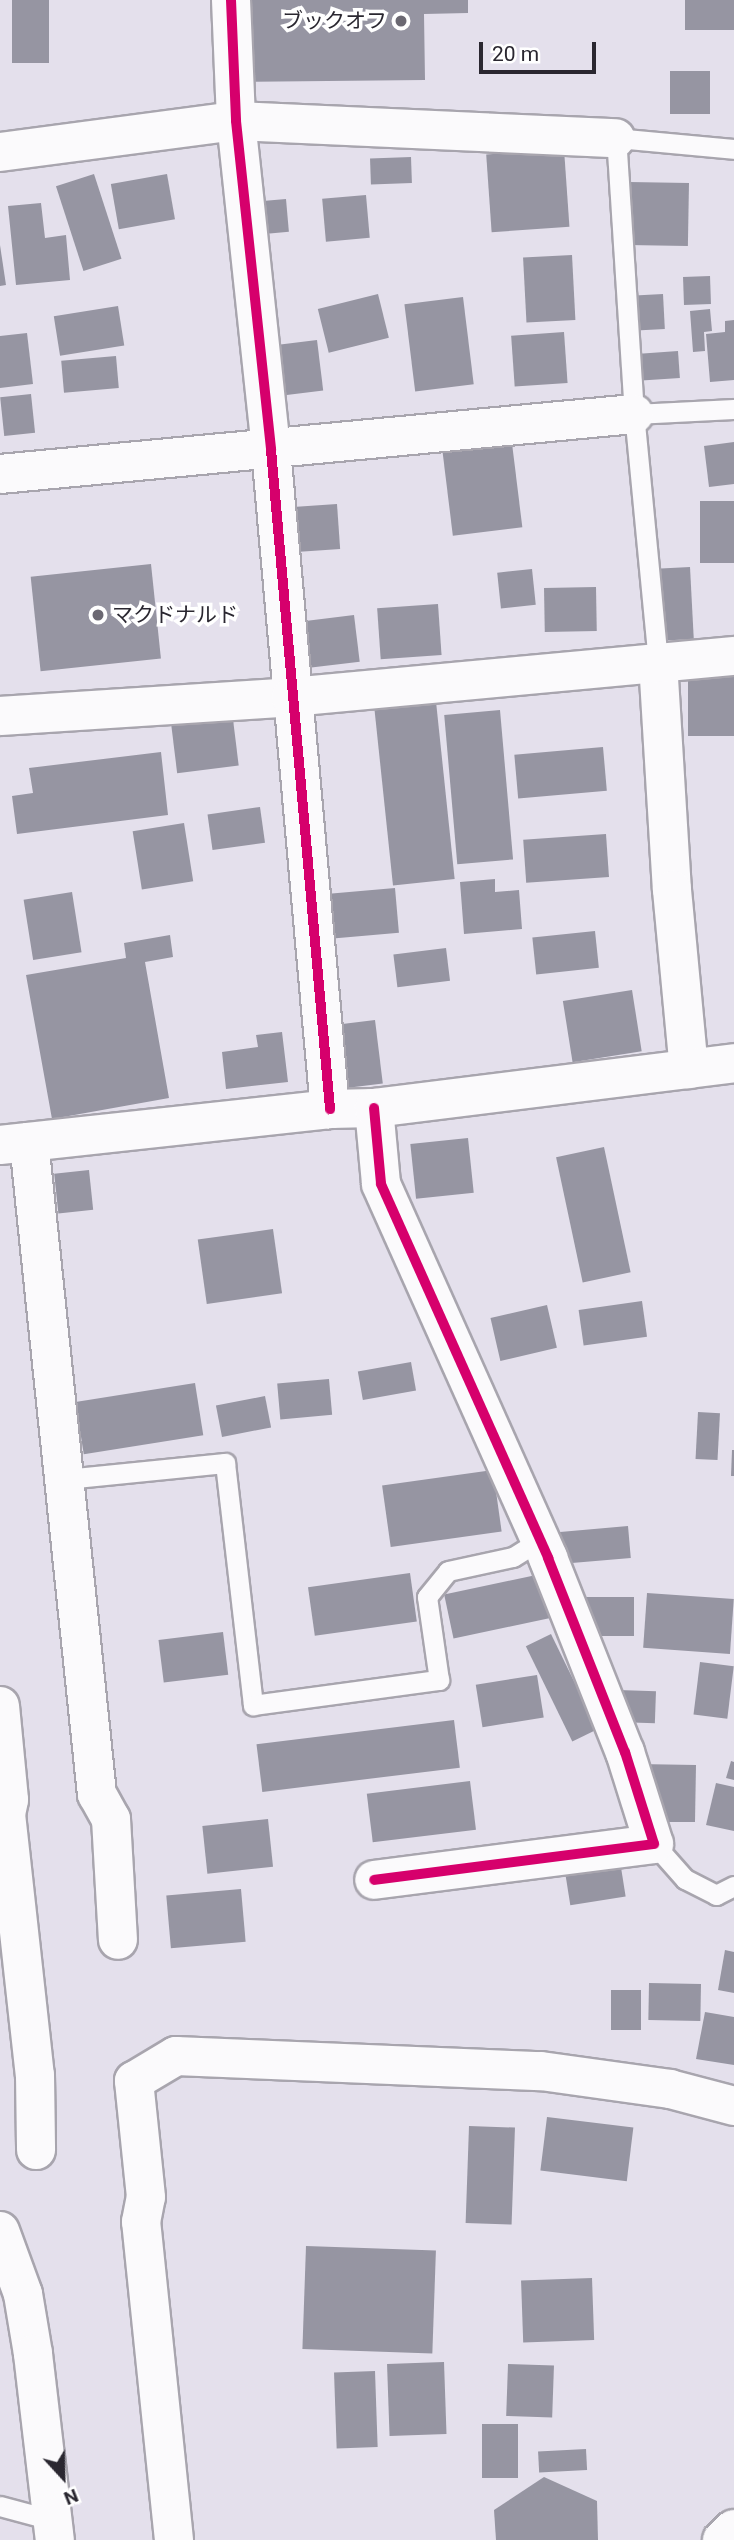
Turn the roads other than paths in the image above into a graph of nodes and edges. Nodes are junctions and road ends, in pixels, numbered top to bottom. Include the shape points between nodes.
1 (231, 0) edge
2 (236, 121) junction
3 (616, 138) junction
4 (734, 149) edge
5 (0, 152) edge
6 (734, 410) edge
7 (634, 414) junction
8 (271, 450) junction
9 (0, 474) edge
10 (734, 656) edge
11 (658, 662) junction
12 (291, 697) junction
13 (0, 716) edge
14 (734, 1063) edge
15 (688, 1069) junction
16 (374, 1108) junction
17 (330, 1109) junction
18 (15, 1144) edge
19 (65, 1479) junction
20 (540, 1540) junction
21 (0, 1706) edge
22 (654, 1844) junction
23 (374, 1880) dead end
24 (734, 1886) edge
25 (118, 1940) dead end
26 (734, 2106) edge
27 (36, 2150) dead end
28 (0, 2231) edge
29 (0, 2506) edge
30 (734, 2529) edge
31 (54, 2530) edge
32 (174, 2540) edge
33 (722, 2540) edge

1 - 2 street
2 - 3 street
2 - 5 street
2 - 8 street
3 - 4 lane
3 - 7 lane
6 - 7 lane
7 - 8 street
7 - 11 lane
8 - 9 street
8 - 12 street
10 - 11 street
11 - 12 street
11 - 15 street
12 - 13 street
12 - 17 street
14 - 15 street
15 - 16 street
16 - 17 street
16 - 20 street via 381,1184
17 - 18 street
18 - 19 street
19 - 20 lane via 225,1463 253,1704 439,1680 427,1597 448,1572 513,1557
19 - 25 street via 97,1794 111,1819
20 - 22 street via 625,1752
21 - 27 street via 9,1800 6,1814 35,2075
22 - 23 street
22 - 24 lane via 685,1879 716,1895
26 - 32 street via 670,2089 541,2071 176,2056 134,2081 146,2197 141,2222
28 - 31 street via 23,2294
29 - 31 lane
30 - 33 street

